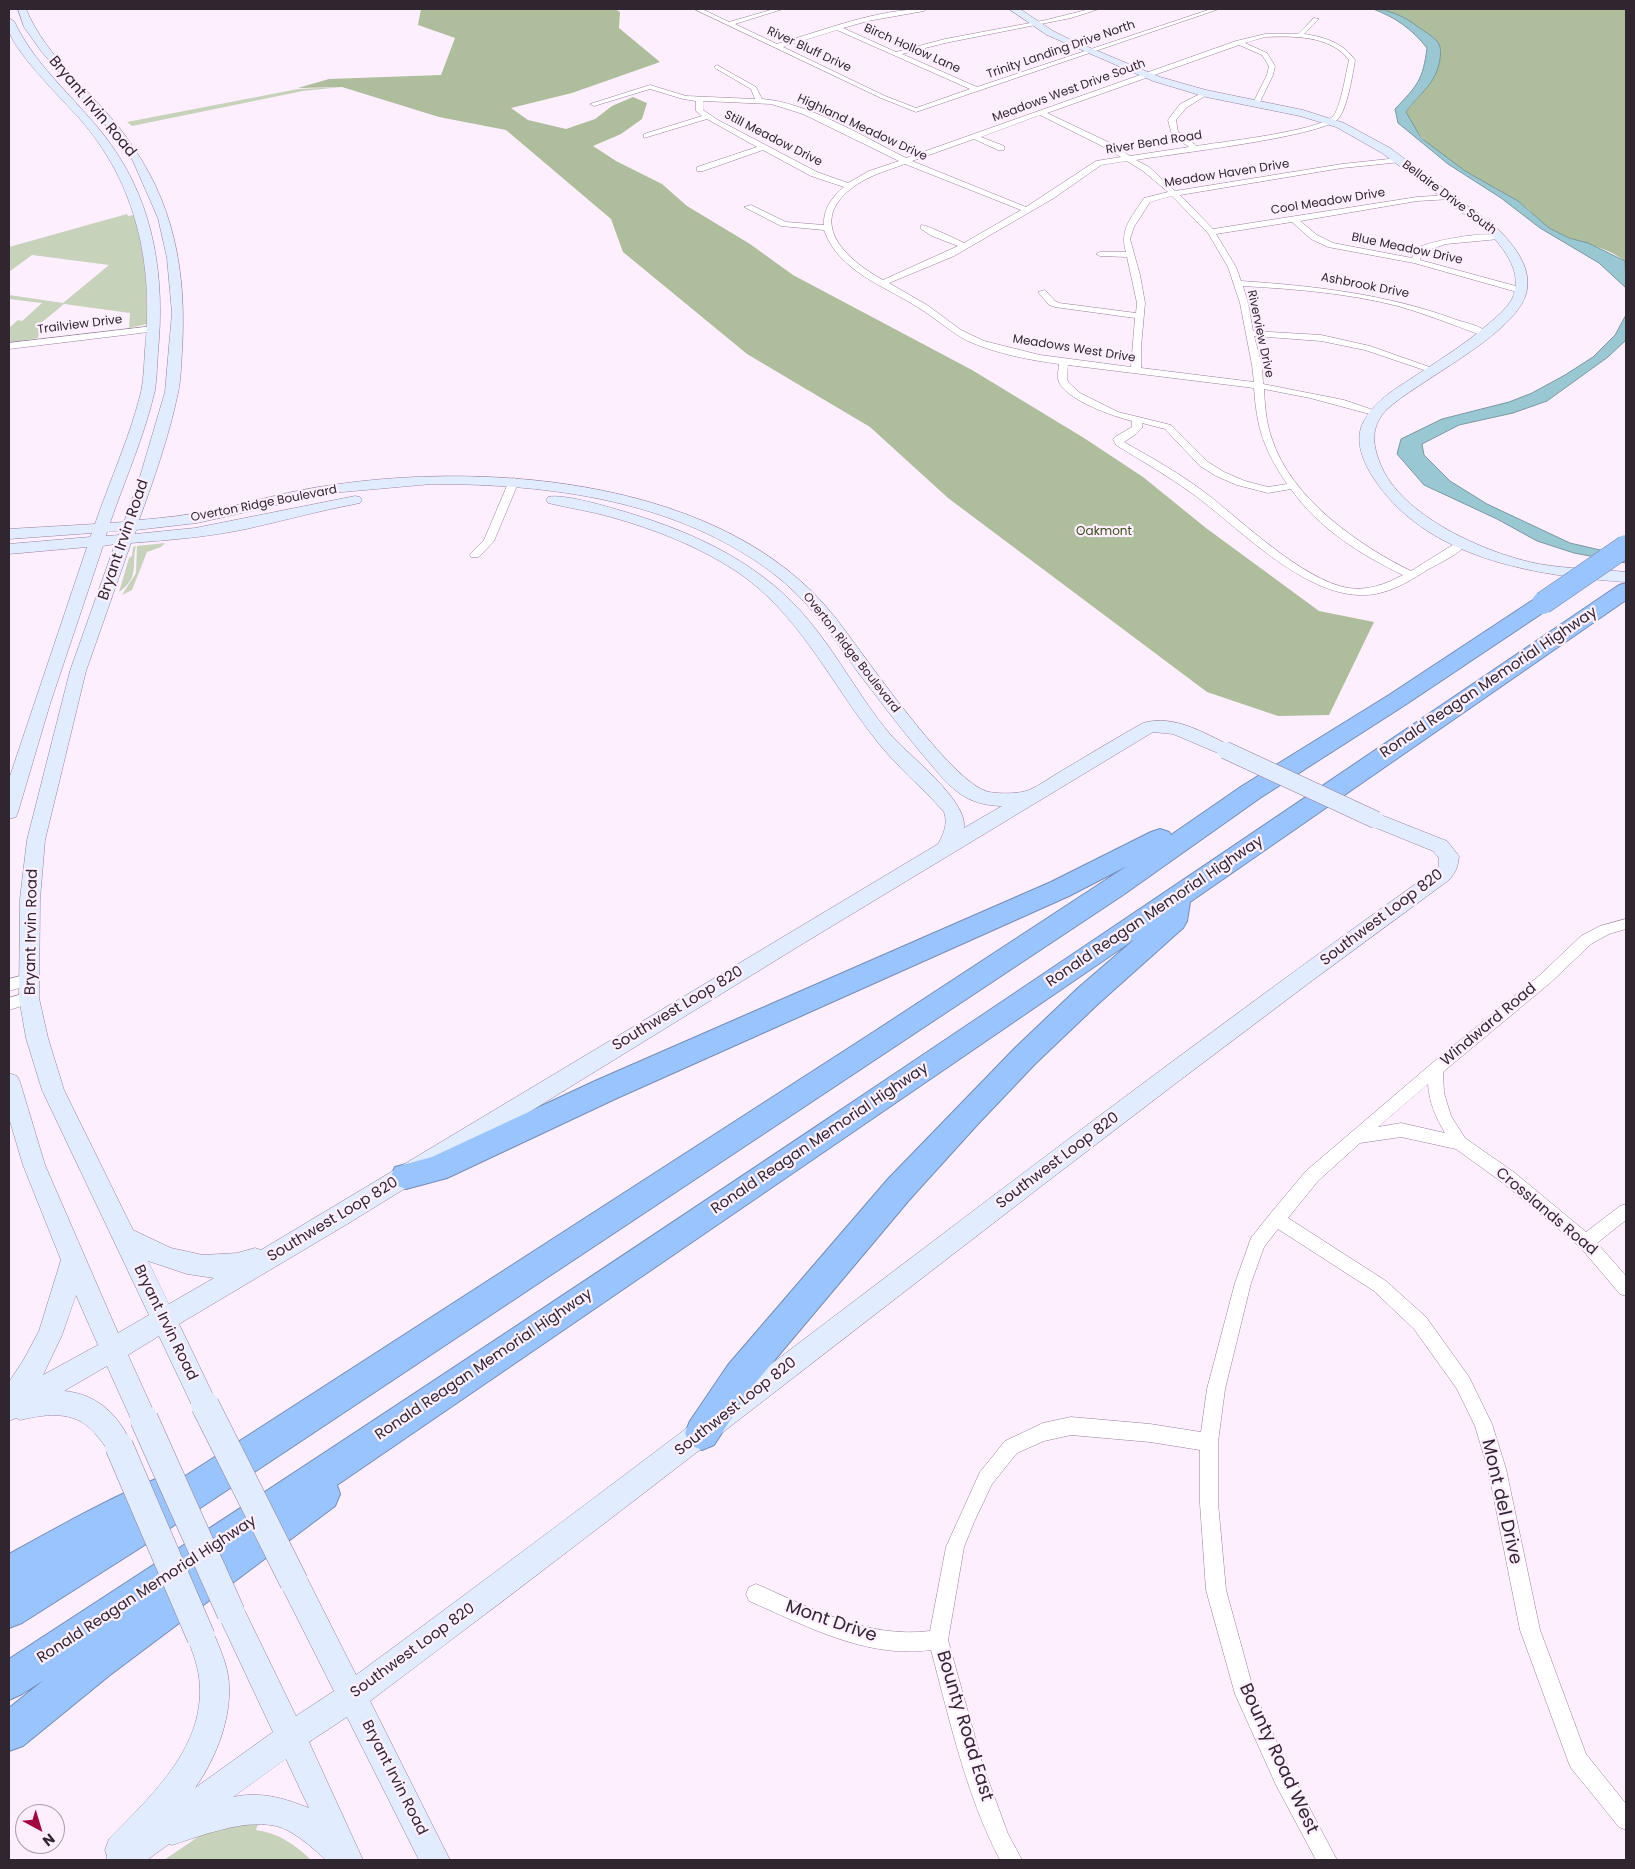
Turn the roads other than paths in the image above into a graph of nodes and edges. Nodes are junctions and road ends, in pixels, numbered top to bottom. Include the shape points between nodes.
1 (22, 9) edge
2 (697, 9) edge
3 (780, 9) edge
4 (924, 9) edge
5 (1014, 9) edge
6 (1096, 9) edge
7 (1216, 9) edge
8 (1316, 19) dead end
9 (729, 24) junction
10 (1035, 24) junction
11 (11, 25) edge
12 (29, 27) junction
13 (837, 28) junction
14 (1300, 36) junction
15 (1238, 42) junction
16 (776, 46) junction
17 (1090, 52) junction
18 (896, 54) junction
19 (35, 62) junction
20 (717, 67) dead end
21 (43, 71) junction
22 (63, 72) junction
23 (1147, 75) junction
24 (72, 81) junction
25 (977, 90) junction
26 (1206, 93) junction
27 (699, 100) junction
28 (759, 100) junction
29 (1257, 103) junction
30 (594, 104) dead end
31 (913, 109) joint
32 (1041, 113) junction
33 (707, 117) junction
34 (1330, 122) junction
35 (647, 136) dead end
36 (975, 137) junction
37 (764, 147) junction
38 (1194, 147) junction
39 (1001, 148) dead end
40 (1126, 158) junction
41 (1398, 160) junction
42 (906, 161) junction
43 (700, 170) dead end
44 (849, 186) junction
45 (1175, 193) junction
46 (1448, 197) junction
47 (748, 207) dead end
48 (1027, 210) junction
49 (1294, 220) junction
50 (924, 227) dead end
51 (827, 228) junction
52 (1211, 232) junction
53 (1499, 237) junction
54 (965, 246) junction
55 (1100, 254) dead end
56 (1130, 255) junction
57 (1416, 261) junction
58 (153, 276) junction
59 (882, 283) junction
60 (1237, 283) junction
61 (176, 285) junction
62 (1520, 290) junction
63 (1042, 292) dead end
64 (155, 299) junction
65 (178, 313) junction
66 (1140, 316) junction
67 (154, 329) junction
68 (1248, 333) junction
69 (1484, 333) junction
70 (176, 340) junction
71 (9, 346) edge
72 (1064, 362) junction
73 (1433, 370) junction
74 (1136, 371) junction
75 (1259, 387) junction
76 (1377, 413) junction
77 (164, 420) junction
78 (1137, 420) junction
79 (138, 423) junction
80 (1294, 486) junction
81 (511, 487) junction
82 (678, 517) junction
83 (664, 528) junction
84 (127, 532) junction
85 (9, 534) edge
86 (100, 534) junction
87 (1463, 543) junction
88 (1626, 546) edge
89 (9, 548) edge
90 (475, 555) dead end
91 (1411, 575) junction
92 (1626, 577) edge
93 (1617, 596) edge
94 (838, 632) junction
95 (812, 636) junction
96 (1251, 792) junction
97 (1028, 798) junction
98 (9, 812) edge
99 (946, 847) junction
100 (1178, 897) junction
101 (1626, 924) edge
102 (9, 985) edge
103 (22, 994) edge
104 (1435, 1069) junction
105 (9, 1082) edge
106 (1358, 1137) junction
107 (1460, 1143) junction
108 (406, 1176) junction
109 (723, 1204) junction
110 (1626, 1211) edge
111 (1276, 1218) junction
112 (123, 1237) junction
113 (1586, 1242) junction
114 (294, 1244) junction
115 (73, 1260) junction
116 (1626, 1288) edge
117 (163, 1321) junction
118 (114, 1349) junction
119 (9, 1402) edge
120 (9, 1409) edge
121 (702, 1433) junction
122 (1209, 1442) junction
123 (242, 1458) junction
124 (9, 1574) edge
125 (756, 1594) dead end
126 (9, 1610) edge
127 (938, 1640) junction
128 (9, 1682) edge
129 (352, 1696) junction
130 (9, 1732) edge
131 (292, 1737) junction
132 (1626, 1820) edge
133 (156, 1836) junction
134 (110, 1860) edge
135 (121, 1860) edge
136 (348, 1860) edge
137 (435, 1860) edge
138 (1011, 1860) edge
139 (1327, 1860) edge

1 - 12 main road, Bryant Irvin Road
2 - 9 street, River Bluff Drive
3 - 9 street
4 - 13 street
5 - 10 main road, Bellaire Drive South
6 - 10 street
7 - 17 street, Trinity Landing Drive North
8 - 14 street
9 - 16 street, River Bluff Drive
10 - 17 main road, Bellaire Drive South
10 - 18 street via 940,41
11 - 12 main road
11 - 19 main road, Bryant Irvin Road
12 - 22 main road, Bryant Irvin Road
13 - 16 street
13 - 18 street, Birch Hollow Lane
14 - 15 street, Meadows West Drive South via 1266,35
14 - 34 street via 1337,46 1352,60 1340,112
15 - 23 street, Meadows West Drive South
15 - 29 street via 1265,54 1272,66
16 - 31 street, River Bluff Drive
17 - 23 main road, Bellaire Drive South
17 - 25 street, Trinity Landing Drive North
18 - 25 street, Birch Hollow Lane
19 - 21 main road, Bryant Irvin Road
19 - 22 main road
20 - 28 street via 754,88
21 - 24 main road
21 - 58 main road, Bryant Irvin Road via 87,120 121,168 141,216
22 - 24 main road, Bryant Irvin Road
23 - 26 main road, Bellaire Drive South
23 - 32 street, Meadows West Drive South
24 - 61 main road, Bryant Irvin Road via 119,134 137,160 164,218 174,258
25 - 31 street, Trinity Landing Drive North
26 - 29 main road, Bellaire Drive South
26 - 38 street via 1182,106 1172,120 1175,133
27 - 28 street, Highland Meadow Drive
27 - 30 street, Highland Meadow Drive via 674,96 650,87
27 - 33 street, Still Meadow Drive via 700,111
28 - 42 street, Highland Meadow Drive via 806,112
29 - 34 main road, Bellaire Drive South
32 - 36 street, Meadows West Drive South
32 - 40 street, Riverview Drive via 1105,144
33 - 35 street
33 - 37 street, Still Meadow Drive
34 - 38 street, River Bend Road via 1286,134
34 - 41 main road, Bellaire Drive South via 1368,139
36 - 39 street
36 - 42 street, Meadows West Drive South
37 - 43 street
37 - 44 street, Still Meadow Drive via 814,174
38 - 40 street, River Bend Road
40 - 45 street, Riverview Drive via 1157,177
40 - 48 street, River Bend Road via 1094,165
41 - 45 street, Meadow Haven Drive
41 - 46 main road, Bellaire Drive South
42 - 44 street, Meadows West Drive South
42 - 48 street, Highland Meadow Drive via 956,184
44 - 51 street via 829,209
45 - 52 street, Riverview Drive
45 - 56 street, Meadow Haven Drive via 1144,203 1126,236
46 - 49 street, Cool Meadow Drive via 1417,199
46 - 53 main road, Bellaire Drive South
47 - 51 street via 784,224
48 - 54 street, River Bend Road
49 - 52 street, Cool Meadow Drive
49 - 57 street, Blue Meadow Drive via 1314,237 1331,245
50 - 54 street
51 - 59 street, Meadows West Drive via 832,244 840,254
52 - 60 street, Riverview Drive
53 - 57 street via 1463,239 1425,247 1417,254
53 - 62 main road, Bellaire Drive South via 1520,267
54 - 59 street, River Bend Road
55 - 56 street
56 - 66 street, Meadow Haven Drive via 1141,303
57 - 62 street, Blue Meadow Drive
58 - 61 main road
58 - 64 main road, Bryant Irvin Road
59 - 72 street, Meadows West Drive via 970,339 1013,353
60 - 68 street, Riverview Drive
60 - 69 street, Ashbrook Drive via 1333,291 1387,301
61 - 64 main road
61 - 65 main road, Bryant Irvin Road
62 - 69 main road, Bellaire Drive South via 1508,314
63 - 66 street via 1058,305
64 - 67 main road, Bryant Irvin Road
65 - 67 main road
65 - 70 main road, Bryant Irvin Road
66 - 74 street, Meadow Haven Drive
67 - 70 main road
67 - 71 street, Trailview Drive
67 - 79 main road, Bryant Irvin Road via 148,389
68 - 73 street via 1321,338 1396,356
68 - 75 street, Riverview Drive
69 - 73 main road, Bellaire Drive South
70 - 77 main road, Bryant Irvin Road via 172,392
72 - 74 street, Meadows West Drive
72 - 78 street via 1062,378 1068,389 1094,405
73 - 76 main road, Bellaire Drive South via 1388,401
74 - 75 street, Meadows West Drive
75 - 76 street, Meadows West Drive via 1342,401
75 - 80 street via 1267,440
76 - 87 main road, Bellaire Drive South via 1366,432 1367,449 1387,489 1434,529
77 - 79 main road
77 - 84 main road, Bryant Irvin Road
78 - 80 street via 1168,427 1204,464 1241,483 1268,490
78 - 91 street via 1137,428 1118,439 1119,443 1190,488 1268,549 1329,586 1363,592 1380,589
79 - 86 main road, Bryant Irvin Road
80 - 91 street via 1312,510 1332,526 1376,558
81 - 82 main road, Overton Ridge Boulevard via 614,496
81 - 83 main road, Overton Ridge Boulevard
81 - 84 main road, Overton Ridge Boulevard via 429,494 333,496 223,528 173,536
81 - 90 street via 489,541
82 - 83 main road
82 - 94 main road, Overton Ridge Boulevard via 726,538 774,566 807,595
83 - 95 main road, Overton Ridge Boulevard via 726,560 762,584 792,610
84 - 86 main road, Overton Ridge Boulevard
84 - 103 main road, Bryant Irvin Road via 78,671 39,822
85 - 86 main road, Overton Ridge Boulevard
86 - 89 main road, Overton Ridge Boulevard
86 - 98 main road, Bryant Irvin Road
87 - 91 street
87 - 92 main road, Bellaire Drive South via 1516,562 1559,572
88 - 96 highway, bridge via 1397,700
93 - 100 highway, Ronald Reagan Memorial Highway
94 - 95 main road
94 - 97 main road, Overton Ridge Boulevard via 923,743 962,785 983,797 996,800
95 - 99 main road, Overton Ridge Boulevard via 882,736 951,808 957,824
96 - 108 highway via 1225,800 1177,829 1060,889 597,1094 436,1169
96 - 123 highway via 1114,888
97 - 99 main road, Southwest Loop 820
97 - 121 main road, Southwest Loop 820, bridge via 1157,724 1173,727 1440,846 1449,856 1448,868 891,1286
99 - 108 main road, Southwest Loop 820
100 - 109 highway, Ronald Reagan Memorial Highway
100 - 121 highway via 1174,921 1088,996 1026,1056 899,1189 740,1376
101 - 104 street, Windward Road via 1586,940 1545,979
102 - 103 street
103 - 112 main road, Bryant Irvin Road via 53,1090
104 - 106 street, Windward Road
104 - 107 street, Crosslands Road via 1436,1093 1444,1118
105 - 115 main road via 34,1165
106 - 107 street, Crosslands Road via 1400,1130
106 - 111 street, Bounty Road West via 1312,1176
107 - 113 street, Crosslands Road via 1509,1178
108 - 114 main road, Southwest Loop 820
109 - 128 highway, Ronald Reagan Memorial Highway
109 - 130 highway via 711,1228 328,1490 97,1662
110 - 113 street
111 - 122 street, Bounty Road West via 1257,1243 1243,1283 1216,1390
111 - 132 street, Mont del Drive via 1380,1286 1420,1323 1463,1382 1483,1424 1497,1469 1530,1630 1578,1761
112 - 114 main road via 177,1262 213,1266 244,1263
112 - 117 main road, Bryant Irvin Road
113 - 116 street, Crosslands Road
114 - 117 main road, Southwest Loop 820
115 - 118 main road
115 - 119 main road via 48,1342
117 - 118 main road, Southwest Loop 820
117 - 129 main road, Bryant Irvin Road, bridge
118 - 120 main road, Southwest Loop 820
118 - 131 main road, bridge via 231,1613
120 - 134 main road, bridge via 32,1404 77,1406 95,1414 108,1428 119,1446 209,1657 214,1680 213,1702 199,1754 187,1777
121 - 129 main road, Southwest Loop 820 via 540,1558
122 - 127 street, Bounty Road East via 1071,1426 1043,1432 1011,1447 986,1478 955,1546
122 - 139 street, Bounty Road West via 1209,1503 1216,1590 1245,1694 1283,1778
123 - 124 highway via 122,1511
123 - 126 highway
125 - 127 street, Mont Drive via 819,1621 872,1638 906,1643
127 - 138 street, Bounty Road East via 973,1766
129 - 131 main road, Southwest Loop 820
129 - 137 main road, Bryant Irvin Road
131 - 133 main road, Southwest Loop 820
131 - 136 main road
133 - 135 main road, Southwest Loop 820
133 - 136 main road via 234,1811 266,1808 307,1824

